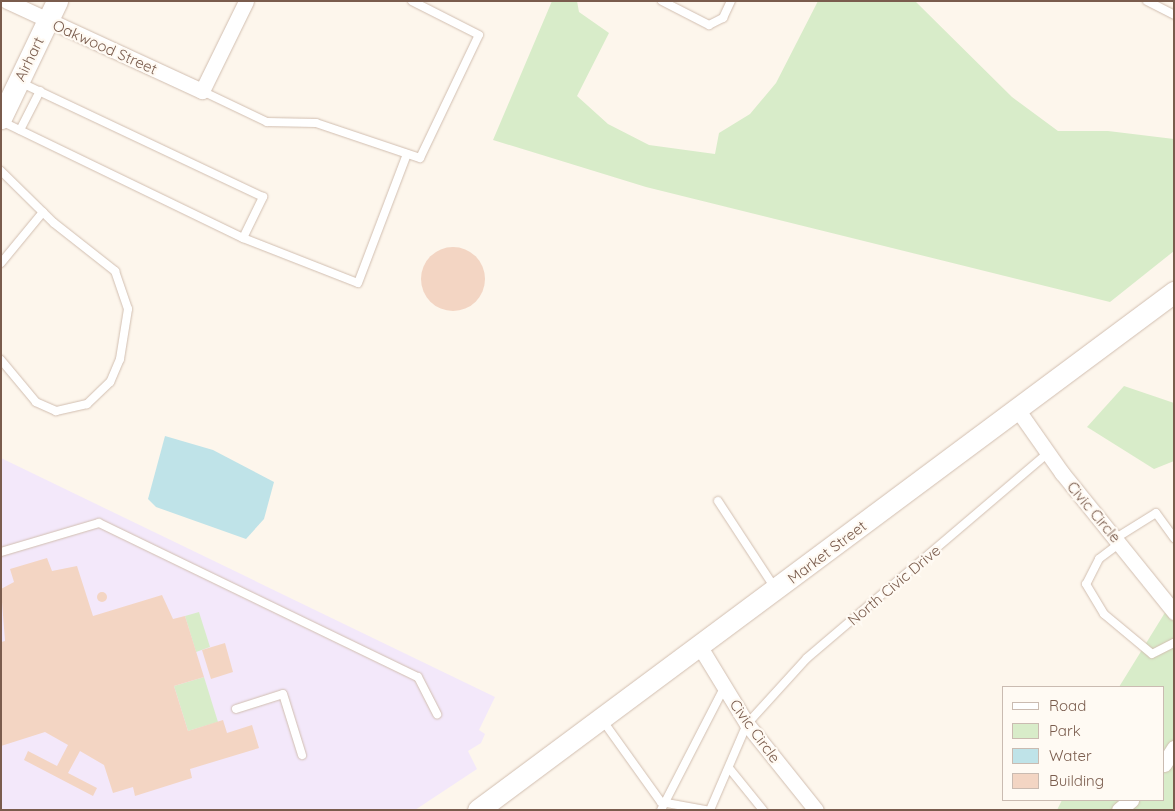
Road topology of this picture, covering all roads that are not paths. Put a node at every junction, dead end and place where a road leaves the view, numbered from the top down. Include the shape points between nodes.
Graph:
1 (7, 1) edge
2 (57, 1) edge
3 (246, 1) edge
4 (412, 1) edge
5 (662, 1) edge
6 (731, 1) edge
7 (1147, 1) edge
8 (1174, 15) edge
9 (48, 21) junction
10 (18, 82) junction
11 (40, 91) junction
12 (202, 91) junction
13 (1, 119) edge
14 (20, 130) junction
15 (407, 154) junction
16 (1, 171) edge
17 (43, 212) junction
18 (243, 238) junction
19 (1, 263) edge
20 (1174, 292) edge
21 (1, 360) edge
22 (1017, 408) junction
23 (1048, 453) junction
24 (718, 500) dead end
25 (1174, 538) edge
26 (1118, 541) junction
27 (1, 552) edge
28 (777, 590) junction
29 (1174, 612) edge
30 (1174, 642) edge
31 (700, 648) junction
32 (724, 688) junction
33 (236, 708) dead end
34 (437, 714) dead end
35 (603, 721) junction
36 (747, 724) junction
37 (1174, 748) edge
38 (302, 755) dead end
39 (1165, 762) edge
40 (729, 768) junction
41 (1130, 801) edge
42 (661, 806) edge
43 (478, 810) edge
44 (706, 810) edge
45 (710, 810) edge
46 (763, 810) edge
47 (816, 810) edge
48 (1118, 810) edge

1 - 9 street, Oakwood Street
2 - 9 main road, Airhart
3 - 12 street
4 - 15 lane via 479,35 420,158
5 - 6 lane via 709,24 723,18
7 - 8 lane
9 - 10 main road, Airhart
9 - 12 street, Oakwood Street
10 - 11 lane
10 - 13 main road, Airhart
11 - 14 lane
11 - 18 lane via 263,197
12 - 15 lane via 266,122 316,123
13 - 14 lane
14 - 18 lane
15 - 18 lane via 358,283
16 - 17 lane
17 - 19 lane
17 - 21 lane via 115,271 128,309 120,359 100,394 87,404 56,411 36,402
20 - 22 main road, Market Street
22 - 23 street, Civic Circle
22 - 28 main road, Market Street
23 - 26 street, Civic Circle
23 - 36 lane, North Civic Drive via 807,658
24 - 28 lane
25 - 26 lane via 1156,513
26 - 29 street, Civic Circle
26 - 30 lane via 1099,559 1086,584 1104,614 1152,654
27 - 34 lane via 99,523 418,677
28 - 31 main road, Market Street
31 - 32 street, Civic Circle
31 - 35 main road, Market Street
32 - 36 street, Civic Circle
32 - 42 lane
33 - 38 lane via 283,694
35 - 42 lane
35 - 43 main road, Market Street
36 - 40 lane
36 - 47 street, Civic Circle
37 - 39 street
40 - 45 lane
40 - 46 lane
41 - 48 street
42 - 44 lane

